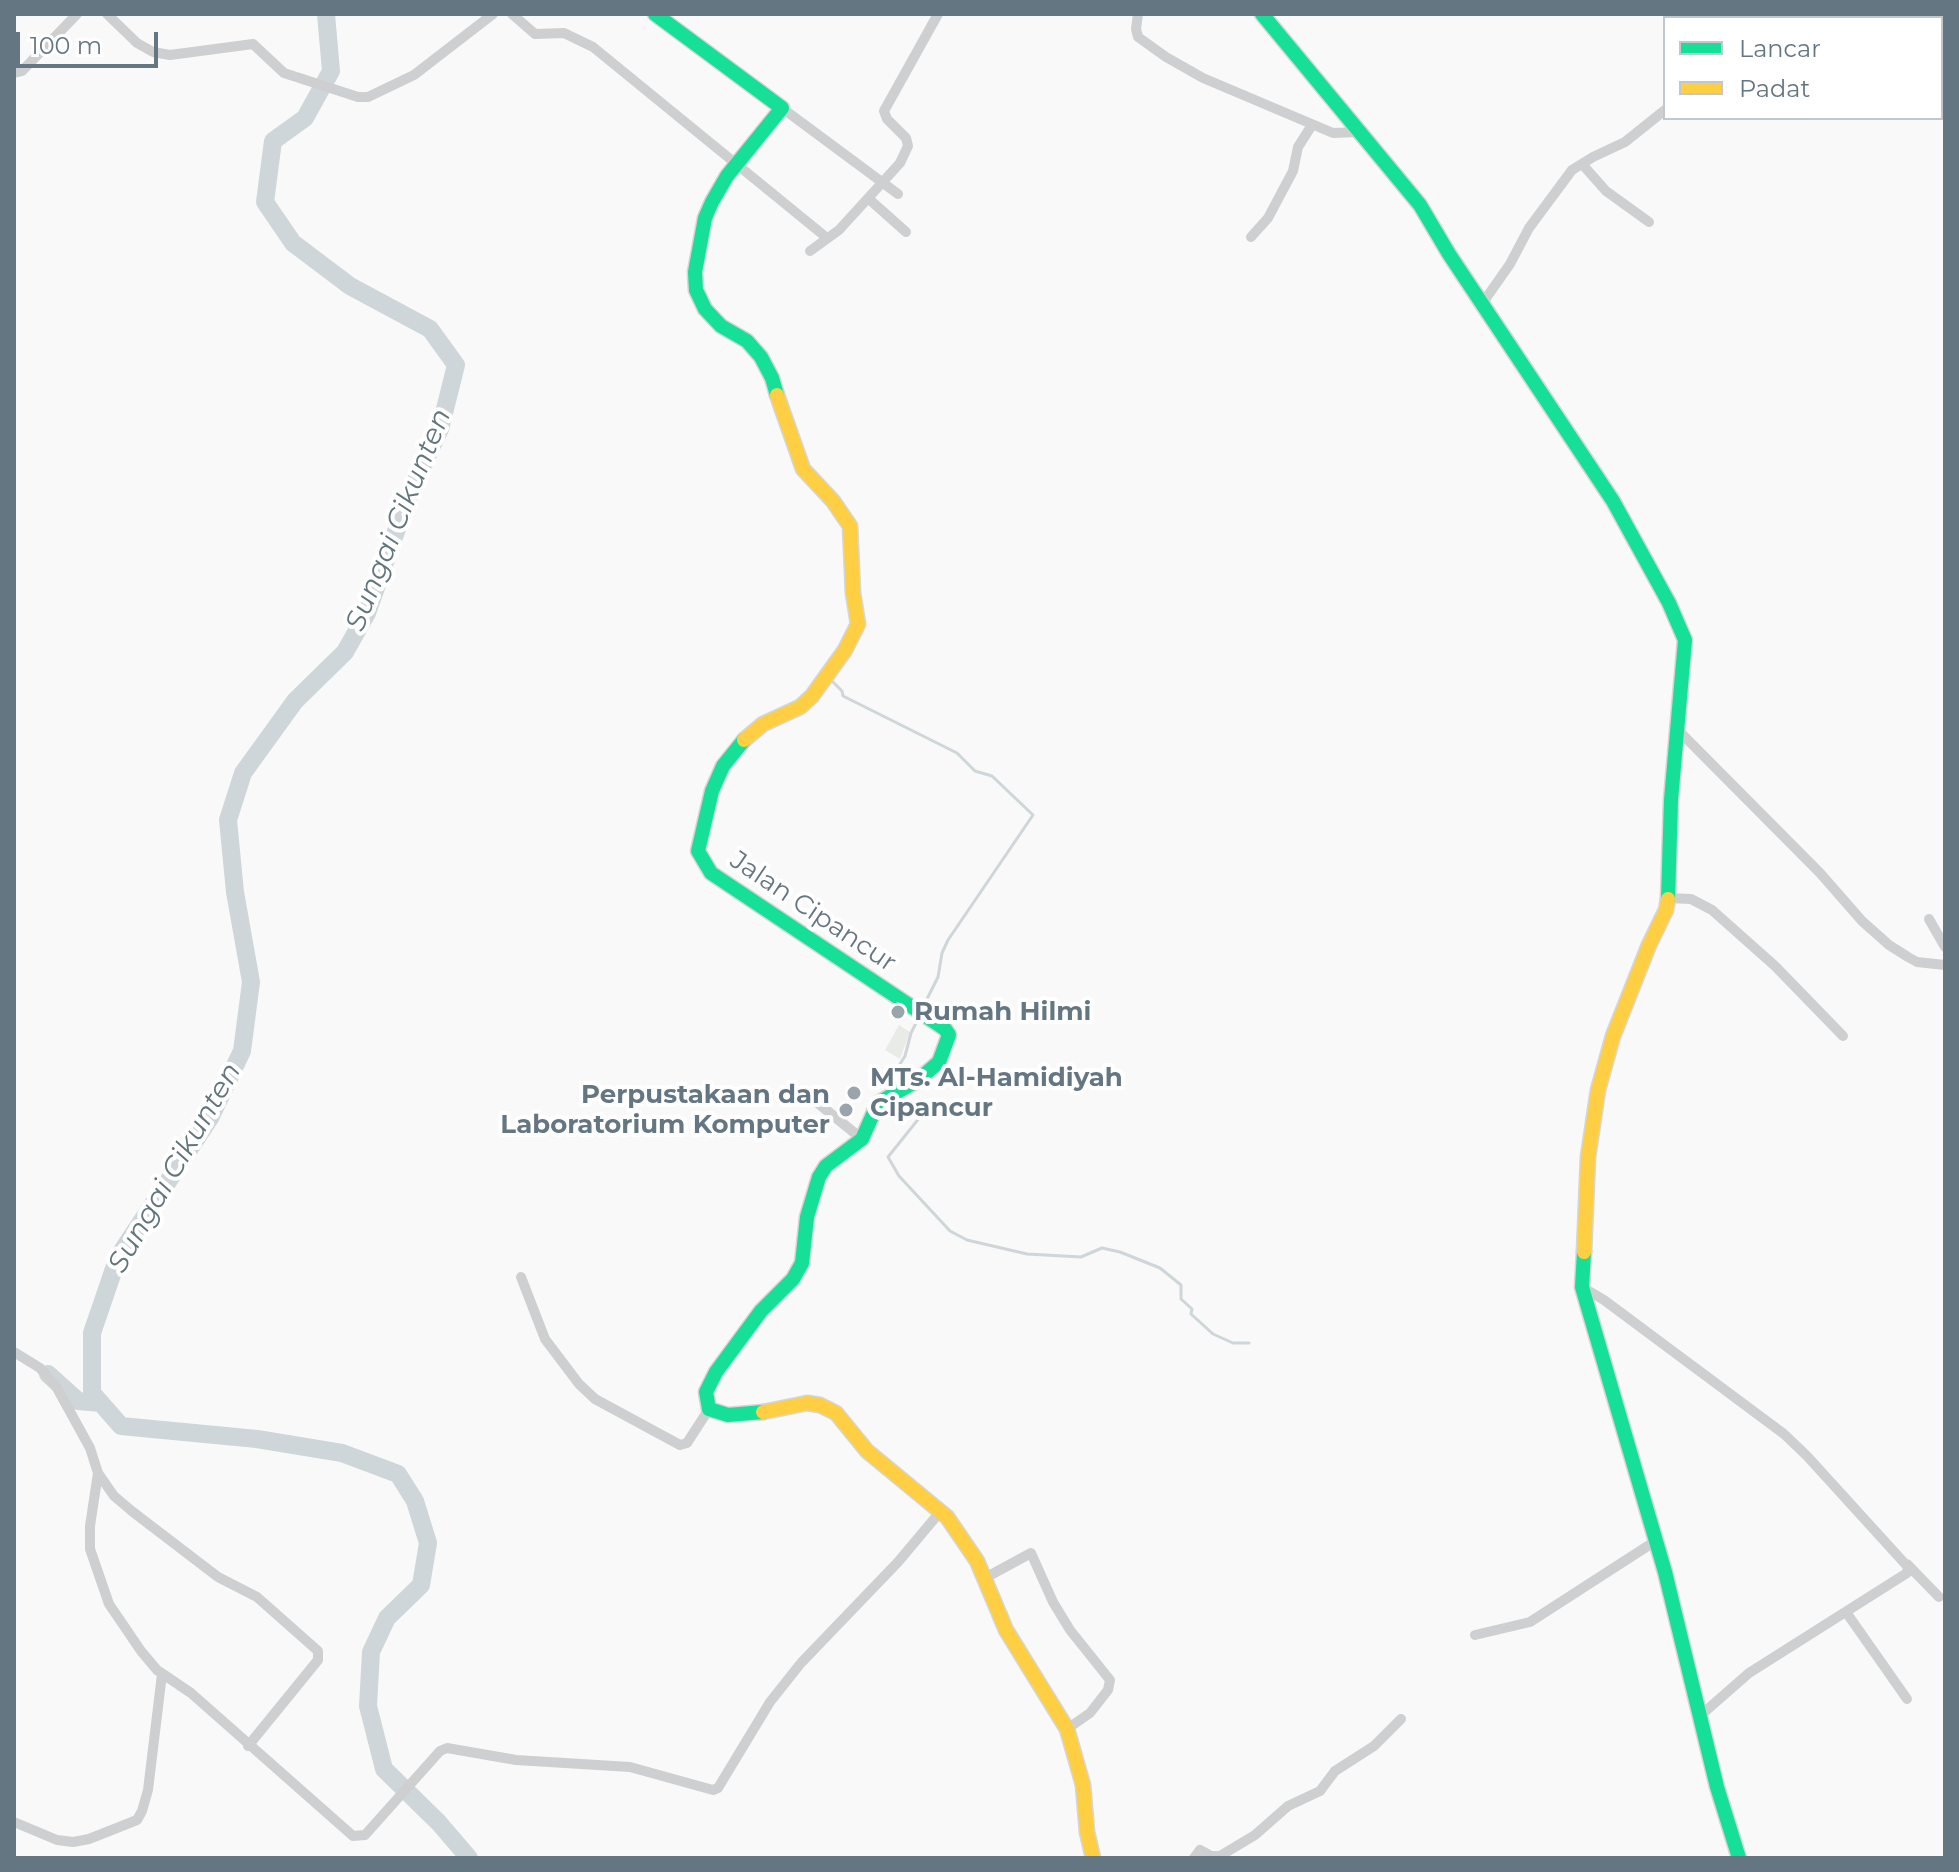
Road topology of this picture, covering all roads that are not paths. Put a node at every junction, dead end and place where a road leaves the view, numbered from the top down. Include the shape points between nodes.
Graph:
1 (77, 14) edge
2 (107, 14) edge
3 (493, 14) edge
4 (512, 14) edge
5 (655, 14) edge
6 (938, 14) edge
7 (1138, 14) edge
8 (1262, 14) edge
9 (14, 73) edge
10 (782, 108) junction
11 (1663, 112) edge
12 (1312, 125) junction
13 (1359, 132) junction
14 (1582, 164) junction
15 (736, 165) junction
16 (884, 181) junction
17 (898, 194) dead end
18 (869, 199) junction
19 (1649, 222) dead end
20 (906, 232) dead end
21 (1251, 237) dead end
22 (827, 238) junction
23 (810, 251) dead end
24 (1482, 304) junction
25 (1676, 728) junction
26 (1668, 898) junction
27 (1929, 919) dead end
28 (1945, 947) edge
29 (1945, 965) edge
30 (1843, 1036) dead end
31 (814, 1100) dead end
32 (862, 1139) junction
33 (521, 1277) dead end
34 (1582, 1287) junction
35 (14, 1352) edge
36 (709, 1409) junction
37 (98, 1473) junction
38 (940, 1512) junction
39 (1657, 1540) junction
40 (1906, 1562) junction
41 (985, 1578) junction
42 (1939, 1597) dead end
43 (1846, 1612) junction
44 (1475, 1635) dead end
45 (162, 1674) junction
46 (1907, 1699) dead end
47 (1701, 1715) junction
48 (1401, 1719) dead end
49 (1067, 1729) junction
50 (248, 1746) junction
51 (14, 1822) edge
52 (1093, 1858) edge
53 (1194, 1858) edge
54 (1739, 1858) edge

1 - 9 street via 22,71
2 - 3 street via 153,52 170,55 253,44 293,76 368,97 414,75
4 - 15 street via 535,34 564,33 593,47
5 - 10 street
6 - 16 street via 884,111 908,146
7 - 12 street via 1138,37 1166,57
8 - 13 street
10 - 15 street
10 - 16 street
11 - 14 street via 1625,142
12 - 13 street via 1333,133
12 - 21 street via 1268,218
13 - 24 street via 1420,205
14 - 19 street via 1606,191
14 - 24 street via 1548,201
15 - 22 street
15 - 32 street, Jalan Cipancur via 705,218 696,290 721,326 747,341 761,357 803,469 850,526 858,624 812,696 763,724 723,766 698,851 711,873 949,1035 939,1062 878,1103
16 - 17 street
16 - 18 street
18 - 20 street
18 - 22 street
22 - 23 street
24 - 25 street via 1613,501 1669,603 1685,640
25 - 26 street
25 - 29 street via 1862,921 1917,962
26 - 30 street via 1691,899 1712,910
26 - 34 street via 1613,1036 1598,1090 1588,1157
27 - 28 street
31 - 32 street
32 - 36 street, Jalan Cipancur via 819,1177 807,1217 802,1263 716,1372 706,1392
33 - 36 street via 545,1339 595,1399 680,1445 687,1443
34 - 39 street
34 - 40 street via 1784,1434
35 - 37 street via 40,1368 57,1388
36 - 38 street via 747,1415 820,1405 836,1413 867,1451
37 - 45 street via 90,1526 96,1571 109,1604
37 - 50 street via 133,1512 218,1577 257,1597 318,1651 318,1660
38 - 41 street via 961,1535
38 - 50 street via 801,1663 713,1790 630,1767 516,1760 447,1748 365,1835 353,1836
39 - 44 street via 1530,1622
39 - 47 street
40 - 42 street
40 - 43 street via 1907,1573
41 - 49 street via 1006,1630
41 - 49 street via 1031,1553 1070,1630 1110,1680 1090,1713
43 - 46 street
43 - 47 street via 1749,1673
45 - 50 street via 191,1693
45 - 51 street via 148,1790 137,1820 73,1842
47 - 54 street
48 - 53 street via 1374,1746 1335,1771 1320,1791 1288,1806 1255,1835 1220,1856 1200,1850
49 - 52 street via 1083,1785

